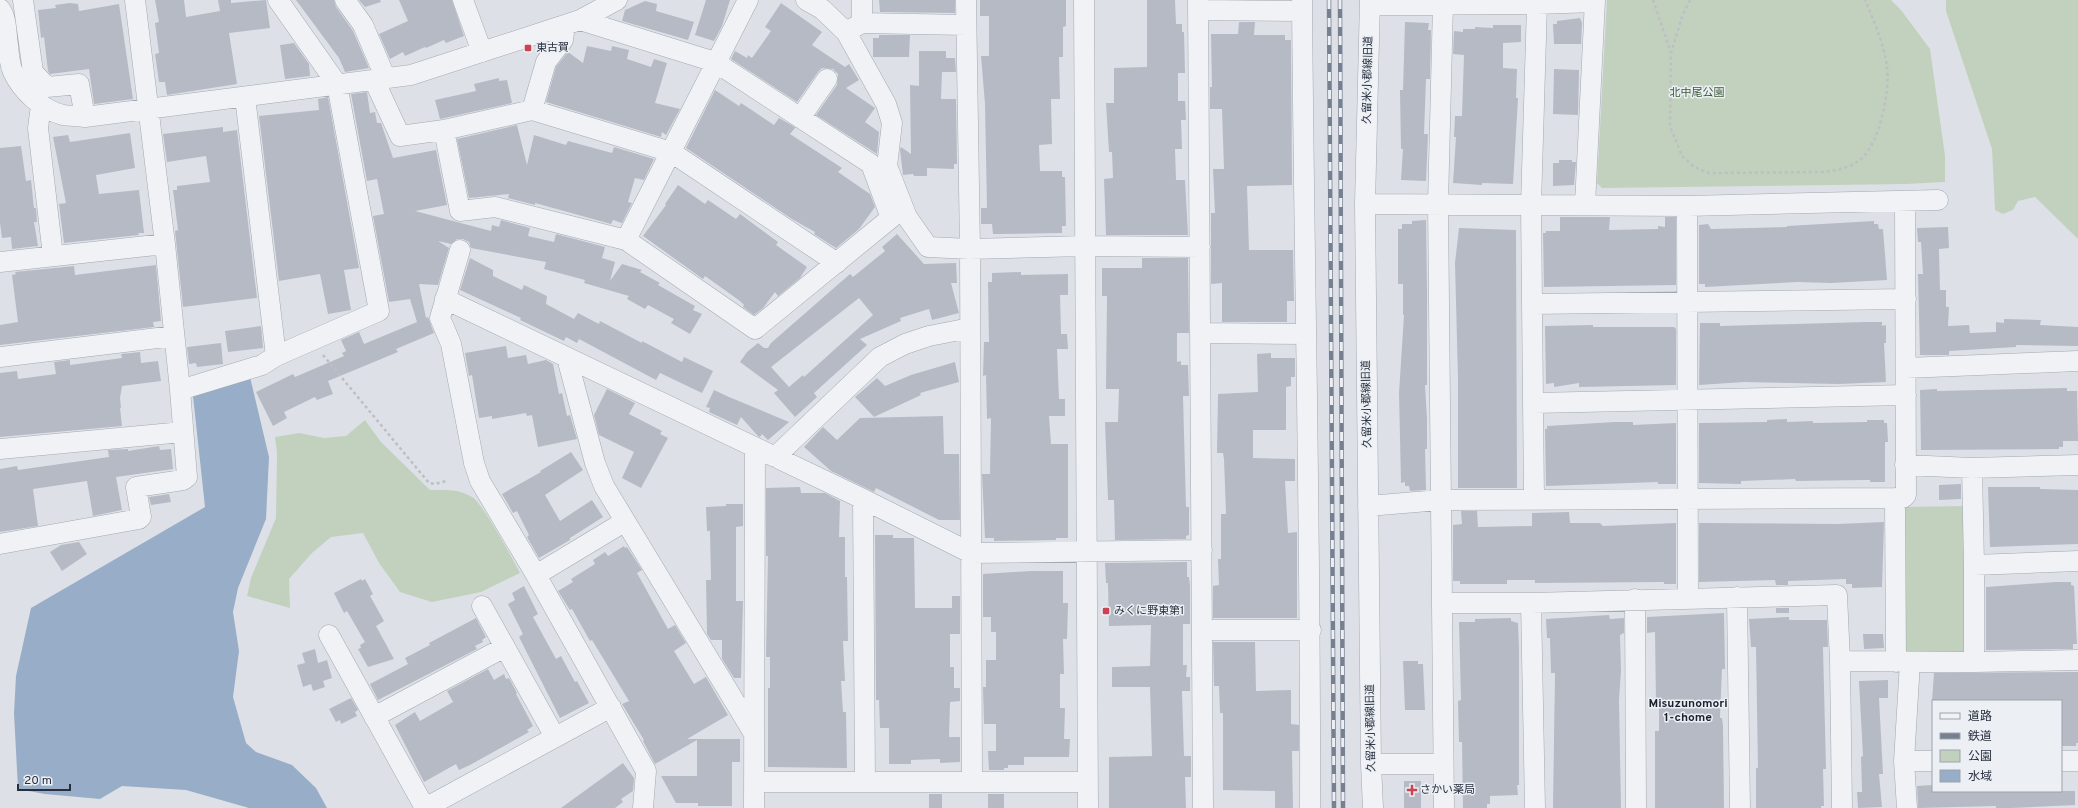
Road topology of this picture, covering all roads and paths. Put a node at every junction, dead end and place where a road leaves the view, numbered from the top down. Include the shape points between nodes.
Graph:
1 (23, 0) edge
2 (135, 0) edge
3 (278, 0) edge
4 (345, 0) edge
5 (463, 0) edge
6 (617, 0) edge
7 (748, 0) edge
8 (806, 0) edge
9 (862, 0) edge
10 (966, 0) edge
11 (1084, 0) edge
12 (1654, 0) edge
13 (1690, 0) edge
14 (1865, 0) edge
15 (1595, 1) edge
16 (1370, 2) edge
17 (1480, 2) edge
18 (1444, 4) junction
19 (1537, 4) junction
20 (1199, 5) edge
21 (1302, 6) edge
22 (0, 9) edge
23 (573, 23) junction
24 (966, 25) junction
25 (854, 28) junction
26 (482, 52) junction
27 (1671, 53) junction
28 (715, 62) junction
29 (380, 79) junction
30 (827, 79) dead end
31 (337, 84) junction
32 (245, 96) junction
33 (41, 104) junction
34 (149, 109) junction
35 (532, 110) junction
36 (85, 116) junction
37 (800, 118) junction
38 (444, 130) junction
39 (671, 152) junction
40 (1938, 200) dead end
41 (1905, 202) junction
42 (1365, 204) junction
43 (1438, 204) junction
44 (1531, 205) junction
45 (1585, 205) junction
46 (1686, 206) junction
47 (626, 240) junction
48 (165, 244) junction
49 (1085, 246) junction
50 (1200, 247) junction
51 (970, 249) junction
52 (460, 250) dead end
53 (53, 256) junction
54 (0, 262) edge
55 (837, 263) junction
56 (1906, 299) junction
57 (445, 300) junction
58 (1686, 302) junction
59 (1533, 304) junction
60 (970, 328) junction
61 (1201, 333) junction
62 (1305, 334) junction
63 (174, 336) junction
64 (311, 341) junction
65 (0, 356) edge
66 (276, 356) junction
67 (568, 358) junction
68 (2078, 361) edge
69 (1906, 368) junction
70 (180, 390) junction
71 (1906, 395) junction
72 (1686, 400) junction
73 (1533, 403) junction
74 (183, 432) junction
75 (754, 447) junction
76 (0, 449) edge
77 (776, 457) junction
78 (1905, 465) junction
79 (2078, 465) edge
80 (1972, 468) junction
81 (446, 480) dead end
82 (1534, 498) junction
83 (1688, 498) junction
84 (1894, 498) junction
85 (863, 499) junction
86 (1440, 500) junction
87 (1368, 506) junction
88 (624, 522) junction
89 (0, 544) edge
90 (1202, 550) junction
91 (1087, 551) junction
92 (971, 553) junction
93 (2078, 561) edge
94 (1974, 565) junction
95 (536, 575) junction
96 (1737, 597) junction
97 (1688, 598) junction
98 (1635, 599) junction
99 (1442, 602) junction
100 (1531, 603) junction
101 (482, 606) dead end
102 (1203, 630) junction
103 (1311, 630) junction
104 (329, 635) dead end
105 (505, 647) junction
106 (2078, 660) edge
107 (1840, 661) junction
108 (1903, 662) junction
109 (1974, 662) junction
110 (611, 708) junction
111 (374, 717) junction
112 (754, 732) junction
113 (555, 737) junction
114 (1904, 761) junction
115 (1932, 761) edge
116 (2062, 761) edge
117 (2078, 761) edge
118 (1371, 764) junction
119 (1444, 764) junction
120 (865, 780) junction
121 (972, 781) junction
122 (754, 782) junction
123 (1088, 782) junction
124 (640, 805) edge
125 (754, 808) edge
126 (1088, 808) edge
127 (1203, 808) edge
128 (1310, 808) edge
129 (1373, 808) edge
130 (1444, 808) edge
131 (1536, 808) edge
132 (1636, 808) edge
133 (1740, 808) edge
134 (1842, 808) edge
135 (1907, 808) edge

1 - 36 street via 33,72 47,87 79,84
2 - 34 street
3 - 31 street
4 - 29 street via 363,25
5 - 26 street
6 - 23 street
7 - 28 street
8 - 25 street
9 - 25 street
10 - 24 street
11 - 49 street
12 - 27 path
13 - 27 path
14 - 27 path via 1887,66 1888,87 1880,121 1870,147 1862,158 1841,170 1709,173 1694,167 1682,156 1670,126
15 - 19 street
15 - 45 street
16 - 18 street
16 - 42 street, 久留米小郡線旧道
17 - 18 street
17 - 19 street
18 - 43 street
19 - 44 street
20 - 21 street
20 - 50 street
21 - 62 street
22 - 33 street via 4,17 13,72 26,90
23 - 26 street
23 - 28 street
23 - 35 street via 546,62
24 - 25 street
24 - 51 street
25 - 51 street via 892,123 887,166 907,217 928,247
26 - 29 street via 411,75
28 - 37 street
28 - 39 street
29 - 31 street
29 - 38 street via 400,136
30 - 37 street
31 - 32 street
31 - 64 street via 379,311
32 - 34 street
32 - 66 street
33 - 36 street via 62,115
33 - 53 street via 38,128
34 - 36 street
34 - 48 street
35 - 38 street
35 - 39 street
37 - 55 street via 870,164 891,218
38 - 47 street via 460,211 495,207
39 - 47 street
39 - 55 street
40 - 41 street
41 - 46 street
41 - 56 street
42 - 43 street
42 - 87 street, 久留米小郡線旧道
43 - 44 street
43 - 86 street
44 - 45 street
44 - 59 street
45 - 46 street
46 - 58 street
47 - 55 street via 755,329
48 - 53 street
48 - 63 street
49 - 50 street
49 - 51 street
49 - 91 street
50 - 61 street
51 - 60 street
52 - 57 street
53 - 54 street
56 - 58 street
56 - 69 street
57 - 67 street
57 - 95 street via 440,318 450,344 474,463 480,481
58 - 59 street
58 - 72 street
59 - 73 street
60 - 77 street via 929,336 905,344 880,358
60 - 92 street
61 - 62 street
61 - 90 street
62 - 103 street
63 - 65 street
63 - 70 street
64 - 66 street
64 - 81 path via 429,483 435,484
66 - 70 street via 262,365
67 - 75 street
67 - 88 street via 595,463 604,486
68 - 69 street
69 - 71 street
70 - 74 street
71 - 72 street
71 - 78 street
72 - 73 street
72 - 83 street
73 - 82 street
74 - 76 street
74 - 89 street via 187,477 183,480 136,487 141,516 139,519
75 - 77 street
75 - 112 street
77 - 85 street
78 - 80 street
78 - 84 street via 1906,495 1903,498
79 - 80 street
80 - 94 street
82 - 83 street
82 - 86 street
83 - 84 street
83 - 97 street
84 - 108 street
85 - 92 street
85 - 120 street
86 - 87 street
86 - 99 street
87 - 118 street, 久留米小郡線旧道
88 - 95 street
88 - 112 street
90 - 91 street
90 - 102 street
91 - 92 street
91 - 123 street
92 - 121 street
93 - 94 street
94 - 109 street
95 - 110 street
96 - 97 street
96 - 107 street via 1837,595
96 - 133 street
97 - 98 street
98 - 100 street
98 - 132 street
99 - 100 street
99 - 119 street
100 - 131 street
101 - 105 street
102 - 103 street
102 - 127 street
103 - 128 street
104 - 111 street
105 - 111 street
105 - 113 street
106 - 109 street
107 - 108 street
107 - 134 street
108 - 109 street
108 - 114 street
110 - 113 street
110 - 124 street via 646,771
111 - 113 street via 425,808
112 - 122 street
114 - 115 street
114 - 135 street
116 - 117 street
118 - 119 street
118 - 129 street, 久留米小郡線旧道
119 - 130 street
120 - 121 street
120 - 122 street
121 - 123 street
122 - 125 street
123 - 126 street

